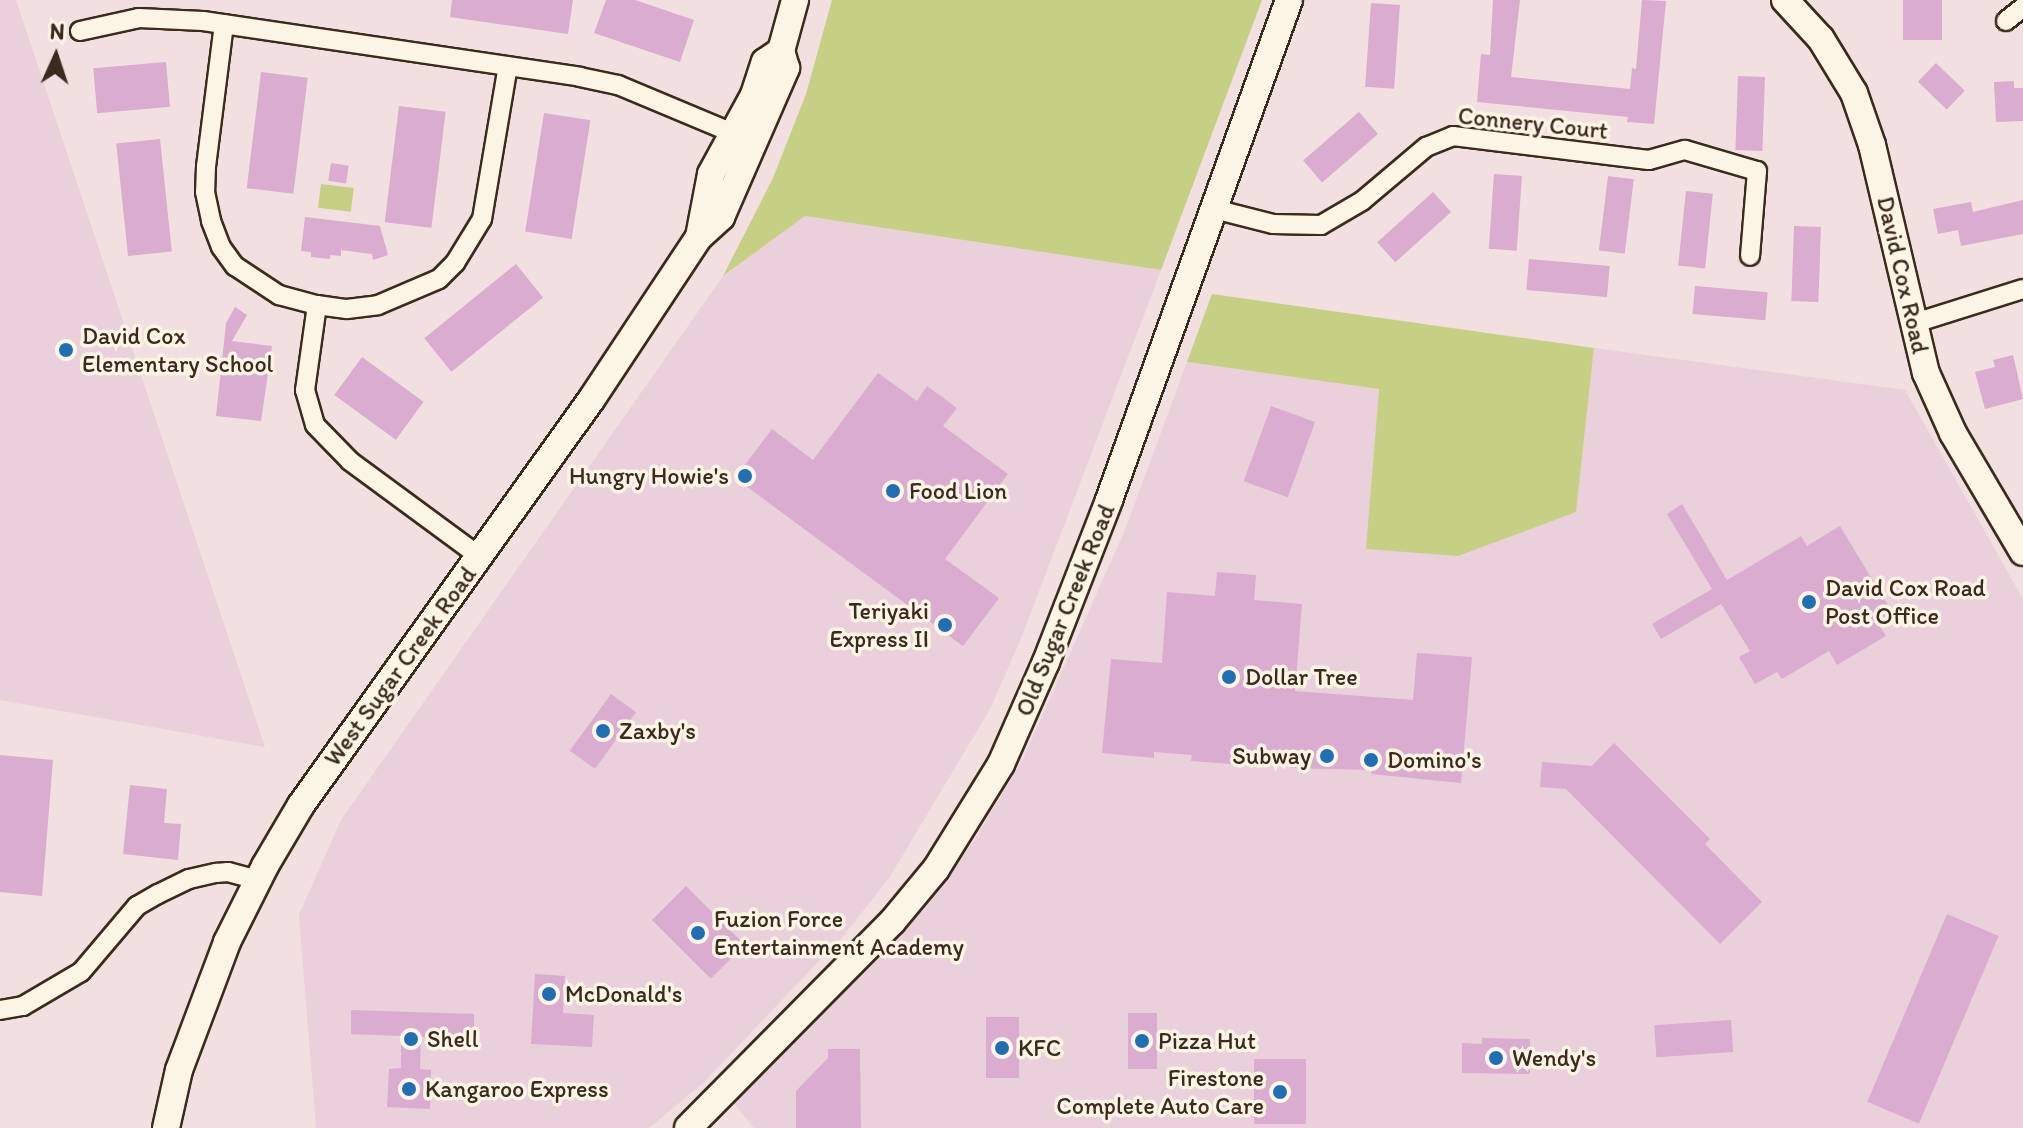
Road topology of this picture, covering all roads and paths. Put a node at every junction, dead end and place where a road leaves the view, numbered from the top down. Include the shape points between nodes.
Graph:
1 (795, 0) edge
2 (1289, 0) edge
3 (1785, 0) edge
4 (2023, 7) edge
5 (2006, 21) dead end
6 (224, 24) junction
7 (80, 31) dead end
8 (781, 51) junction
9 (508, 66) junction
10 (735, 134) junction
11 (1214, 209) junction
12 (699, 237) junction
13 (1750, 256) dead end
14 (2023, 289) edge
15 (317, 305) junction
16 (1912, 324) junction
17 (2023, 552) edge
18 (479, 556) junction
19 (258, 880) junction
20 (0, 1010) edge
21 (166, 1128) edge
22 (688, 1128) edge

1 - 8 main road, West Sugar Creek Road
2 - 11 main road, Old Sugar Creek Road
3 - 16 main road, David Cox Road via 1821,39 1854,93 1878,168
4 - 5 street
6 - 7 street via 139,18
6 - 9 street
6 - 15 street via 206,166 211,221 235,266 279,295
8 - 10 main road, West Sugar Creek Road via 765,62
8 - 12 main road, West Sugar Creek Road via 786,68 763,126 721,217
9 - 10 street via 618,85
9 - 15 street via 482,219 455,263 439,279 378,305
10 - 12 main road, West Sugar Creek Road via 711,174
11 - 13 street, Connery Court via 1273,224 1321,225 1362,201 1426,147 1453,136 1649,160 1685,150 1757,171
11 - 22 main road, Old Sugar Creek Road via 1109,500 1001,764 936,869 892,922
12 - 18 main road, West Sugar Creek Road via 621,358
14 - 16 street
15 - 18 street via 305,390 315,425 350,461
16 - 17 main road, David Cox Road via 1941,408
18 - 19 main road, West Sugar Creek Road via 301,805
19 - 20 street via 216,873 158,894 137,906 81,972 23,1006
19 - 21 main road, West Sugar Creek Road via 209,986 179,1070

